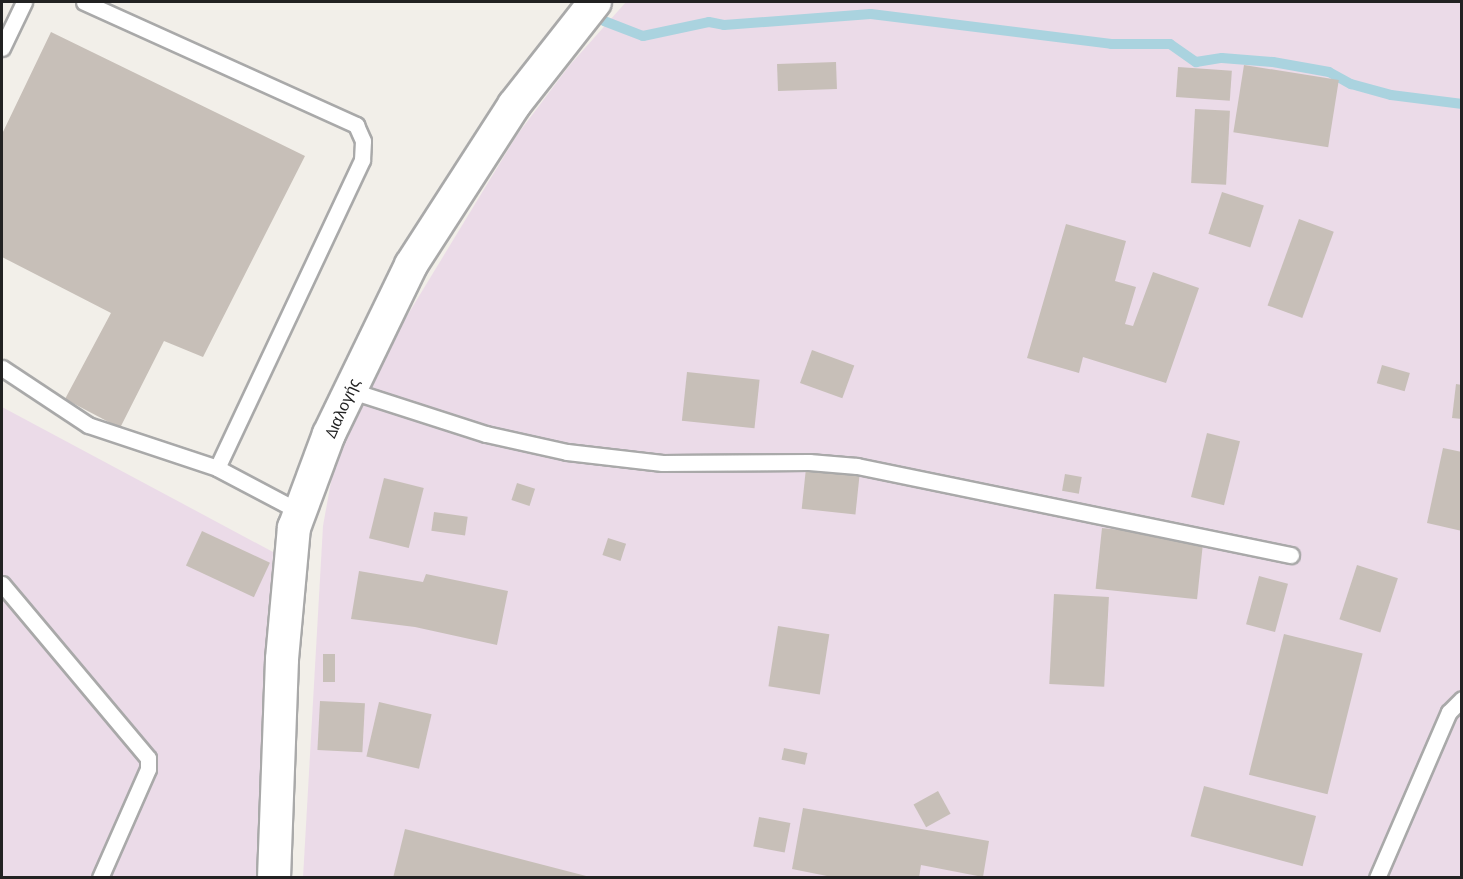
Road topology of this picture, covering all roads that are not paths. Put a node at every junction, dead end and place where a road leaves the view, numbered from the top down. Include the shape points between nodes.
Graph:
1 (24, 2) edge
2 (84, 2) edge
3 (595, 2) edge
4 (2, 48) edge
5 (2, 368) edge
6 (349, 390) junction
7 (217, 468) junction
8 (300, 512) junction
9 (1291, 555) dead end
10 (2, 584) edge
11 (1461, 699) edge
12 (100, 878) edge
13 (274, 878) edge
14 (1377, 878) edge

1 - 4 lane
2 - 7 lane via 356,126 363,141 362,160
3 - 6 street, Διαλογής via 514,105 457,190 411,266
5 - 7 lane via 88,425
6 - 8 street, Διαλογής
6 - 9 lane via 486,434 567,452 662,463 809,462 857,466
7 - 8 lane
8 - 13 street, Διαλογής via 286,579
10 - 12 lane via 148,758 148,769
11 - 14 lane via 1449,712

